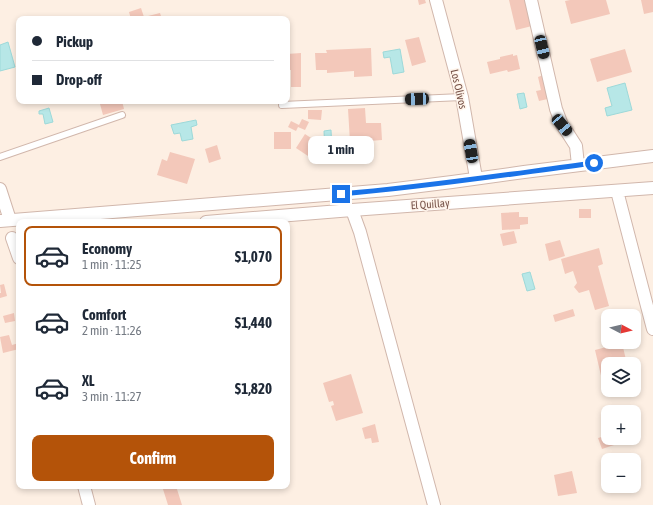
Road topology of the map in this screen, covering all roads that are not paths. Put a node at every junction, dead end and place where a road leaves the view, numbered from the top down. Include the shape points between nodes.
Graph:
1 (436, 0) edge
2 (531, 0) edge
3 (462, 96) junction
4 (282, 105) dead end
5 (122, 115) dead end
6 (653, 156) edge
7 (0, 157) edge
8 (578, 165) junction
9 (476, 178) junction
10 (653, 188) edge
11 (0, 189) edge
12 (617, 191) junction
13 (352, 210) junction
14 (16, 219) edge
15 (18, 219) edge
16 (242, 219) edge
17 (5, 220) edge
18 (16, 238) edge
19 (0, 239) edge
20 (653, 329) edge
21 (85, 489) edge
22 (89, 505) edge
23 (434, 505) edge

1 - 3 street, Los Olivos
2 - 8 street via 556,109 562,125 576,146
3 - 4 lane
3 - 9 street, Los Olivos
5 - 7 lane
6 - 8 street
8 - 9 street
9 - 15 street via 388,190
10 - 12 street, El Quillay
11 - 17 street
12 - 13 street, El Quillay
12 - 20 street
13 - 16 street, El Quillay
13 - 23 street
14 - 17 street
18 - 19 street
21 - 22 street

